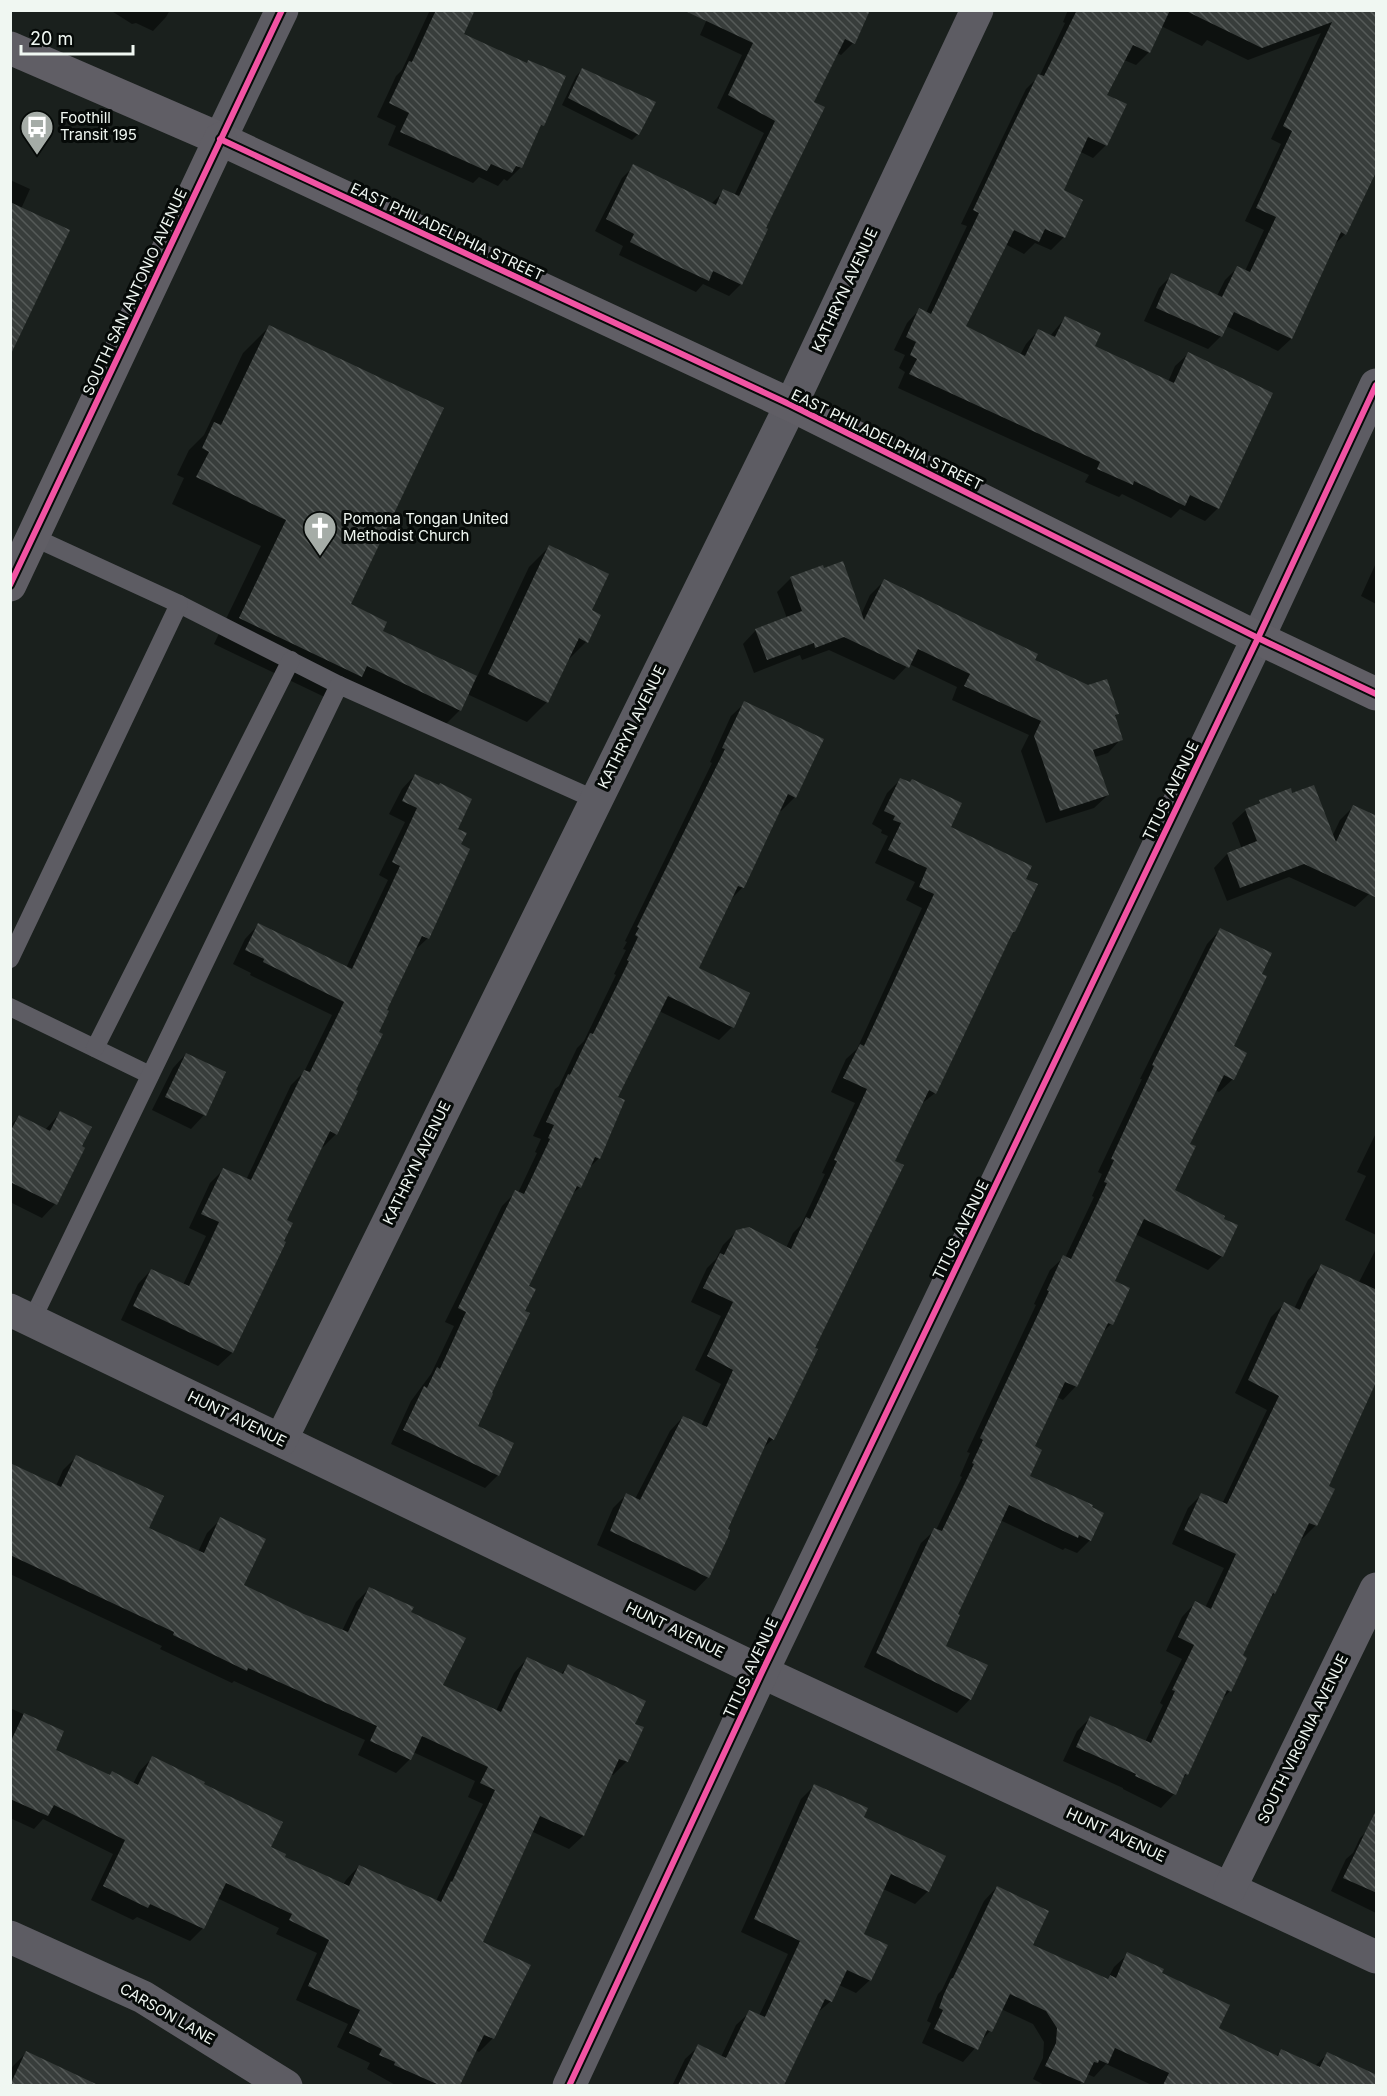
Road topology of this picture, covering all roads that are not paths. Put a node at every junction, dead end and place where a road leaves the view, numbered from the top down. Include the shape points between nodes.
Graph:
1 (282, 10) edge
2 (977, 10) edge
3 (10, 48) edge
4 (220, 139) junction
5 (1377, 385) edge
6 (790, 405) junction
7 (33, 537) junction
8 (10, 585) edge
9 (180, 604) junction
10 (1258, 638) junction
11 (291, 660) junction
12 (339, 685) junction
13 (1377, 694) edge
14 (596, 800) junction
15 (10, 959) edge
16 (10, 1007) edge
17 (94, 1048) junction
18 (150, 1075) junction
19 (21, 1315) edge
20 (281, 1440) junction
21 (1377, 1589) edge
22 (762, 1672) junction
23 (1230, 1888) junction
24 (10, 1937) edge
25 (1377, 1957) edge
26 (285, 2085) edge
27 (569, 2085) edge

1 - 4 street, SOUTH SAN ANTONIO AVENUE
2 - 6 street, KATHRYN AVENUE
3 - 4 street, EAST PHILADELPHIA STREET
4 - 6 street, EAST PHILADELPHIA STREET
4 - 7 street, SOUTH SAN ANTONIO AVENUE
5 - 10 street, TITUS AVENUE
6 - 10 street, EAST PHILADELPHIA STREET
6 - 14 street, KATHRYN AVENUE
7 - 8 street, SOUTH SAN ANTONIO AVENUE
7 - 9 lane
9 - 11 lane
9 - 15 lane
10 - 13 street, EAST PHILADELPHIA STREET
10 - 22 street, TITUS AVENUE
11 - 12 lane
11 - 17 lane
12 - 14 lane
12 - 18 lane
14 - 20 street, KATHRYN AVENUE
16 - 17 lane
17 - 18 lane
18 - 19 lane
19 - 20 street, HUNT AVENUE
20 - 22 street, HUNT AVENUE
21 - 23 street, SOUTH VIRGINIA AVENUE
22 - 23 street, HUNT AVENUE
22 - 27 street, TITUS AVENUE
23 - 25 street, HUNT AVENUE
24 - 26 street, CARSON LANE via 143,1997

